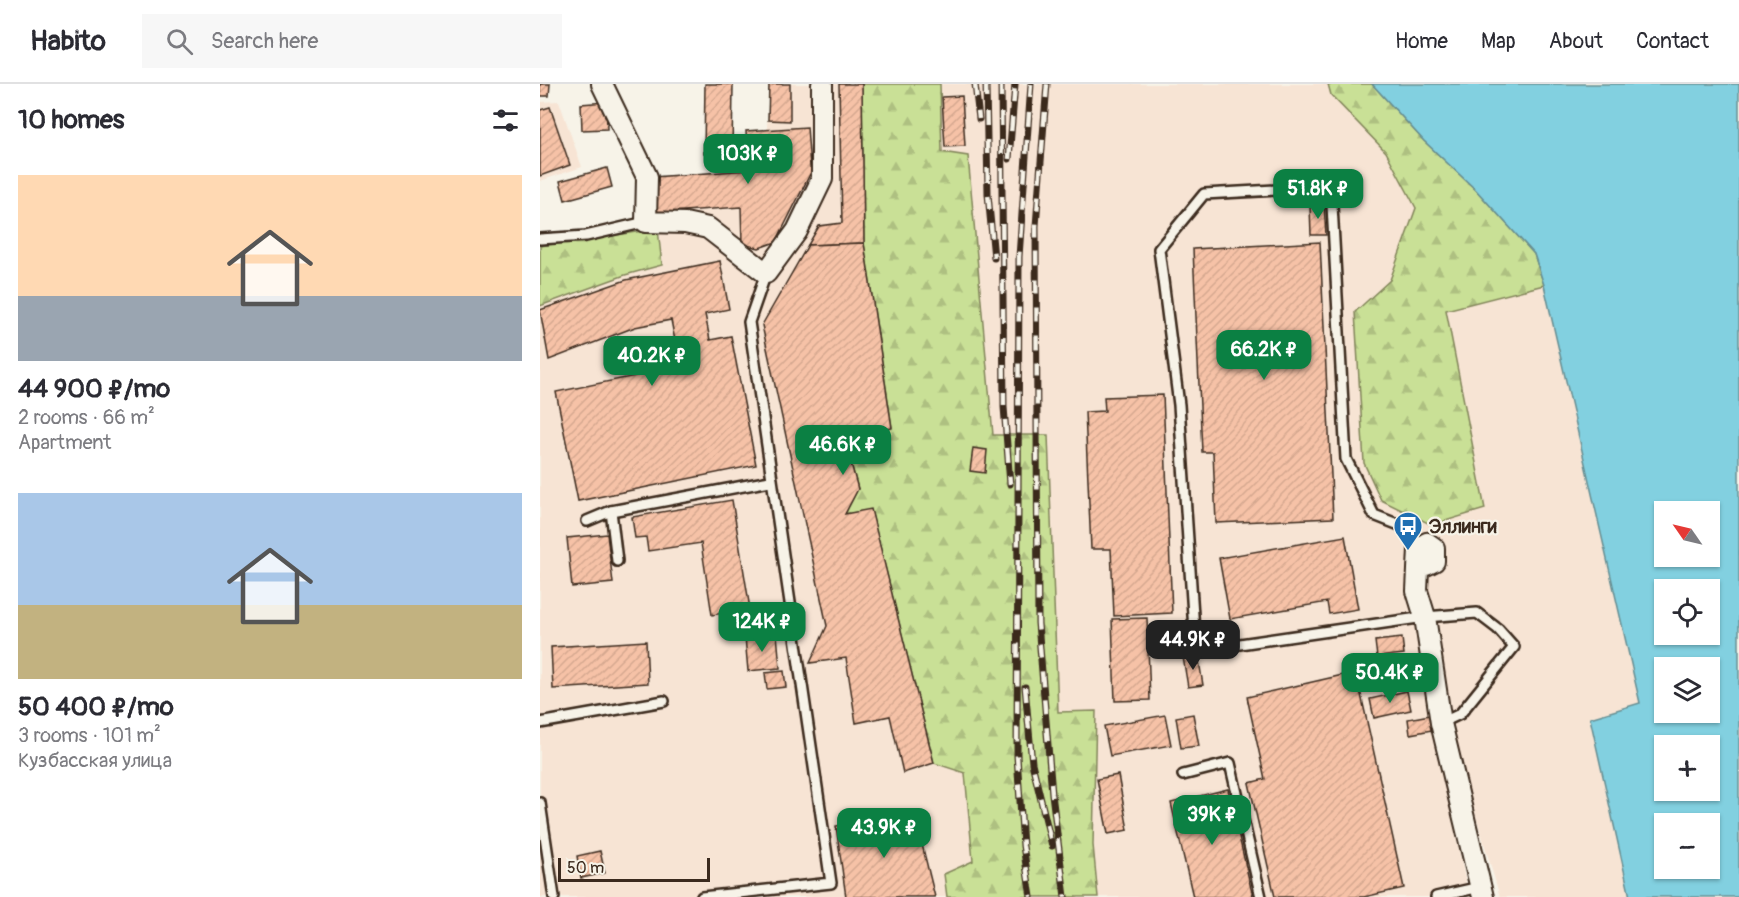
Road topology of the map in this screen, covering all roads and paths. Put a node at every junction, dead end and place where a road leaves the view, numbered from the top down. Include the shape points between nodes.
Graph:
1 (602, 84) edge
2 (822, 84) edge
3 (646, 222) junction
4 (540, 239) edge
5 (766, 273) junction
6 (770, 481) junction
7 (611, 511) junction
8 (587, 521) dead end
9 (1419, 555) joint
10 (617, 561) dead end
11 (1425, 617) junction
12 (1194, 630) dead end
13 (1233, 645) dead end
14 (664, 701) dead end
15 (540, 723) edge
16 (1442, 723) junction
17 (1183, 775) dead end
18 (540, 803) edge
19 (1482, 892) edge
20 (554, 897) edge
21 (702, 897) edge
22 (1261, 897) edge
23 (1436, 897) edge

1 - 3 street via 647,177
2 - 5 street via 822,179 797,231
3 - 4 lane via 586,236
3 - 5 street via 708,228
5 - 6 lane via 749,322
6 - 7 lane
6 - 21 lane via 831,883
7 - 8 lane
7 - 10 lane
9 - 11 street via 1417,591
9 - 12 lane via 1407,528 1374,515 1346,459 1331,187 1204,195 1159,249 1179,405
11 - 13 lane
11 - 16 street
11 - 16 lane via 1477,613 1514,647 1460,714
14 - 15 lane
16 - 19 street
17 - 22 lane via 1230,763
18 - 20 lane
19 - 23 lane

